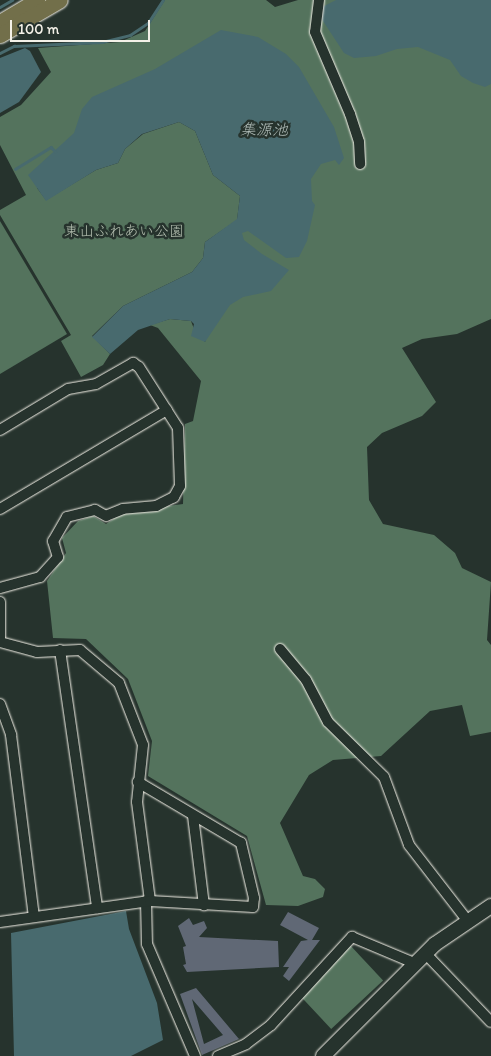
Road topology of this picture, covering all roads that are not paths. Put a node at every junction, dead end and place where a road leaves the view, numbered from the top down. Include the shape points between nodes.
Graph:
1 (37, 0) edge
2 (60, 0) edge
3 (319, 0) edge
4 (0, 22) edge
5 (0, 36) edge
6 (360, 164) dead end
7 (166, 410) junction
8 (0, 430) edge
9 (0, 509) edge
10 (0, 588) edge
11 (0, 602) edge
12 (0, 642) edge
13 (280, 649) dead end
14 (60, 650) junction
15 (0, 704) edge
16 (138, 782) junction
17 (193, 816) junction
18 (148, 901) junction
19 (204, 905) junction
20 (491, 906) edge
21 (97, 908) junction
22 (34, 917) junction
23 (467, 920) junction
24 (0, 922) edge
25 (425, 953) junction
26 (414, 963) junction
27 (491, 1022) edge
28 (195, 1056) edge
29 (218, 1056) edge
30 (324, 1056) edge

1 - 4 main road
2 - 5 main road
3 - 6 street via 315,32 350,114 359,142
7 - 8 street via 139,367 133,363 96,384 68,389
7 - 9 street
7 - 10 street via 178,428 178,493 156,506 123,509 106,516 95,510 67,518 53,541 58,557 40,577
11 - 12 street
12 - 14 street via 36,652
13 - 23 street via 306,680 328,722 384,777 409,845
14 - 16 street via 80,650 119,683 143,745
14 - 21 street
15 - 22 street via 11,735
16 - 17 street
16 - 18 street via 138,818
17 - 19 street
17 - 19 street via 241,843 254,898 254,907
18 - 19 street
18 - 21 street
18 - 28 street via 147,944
20 - 23 street
21 - 22 street
22 - 24 street
23 - 25 street
25 - 26 street
25 - 27 street
26 - 29 street via 352,936 270,1025 246,1044
26 - 30 street

